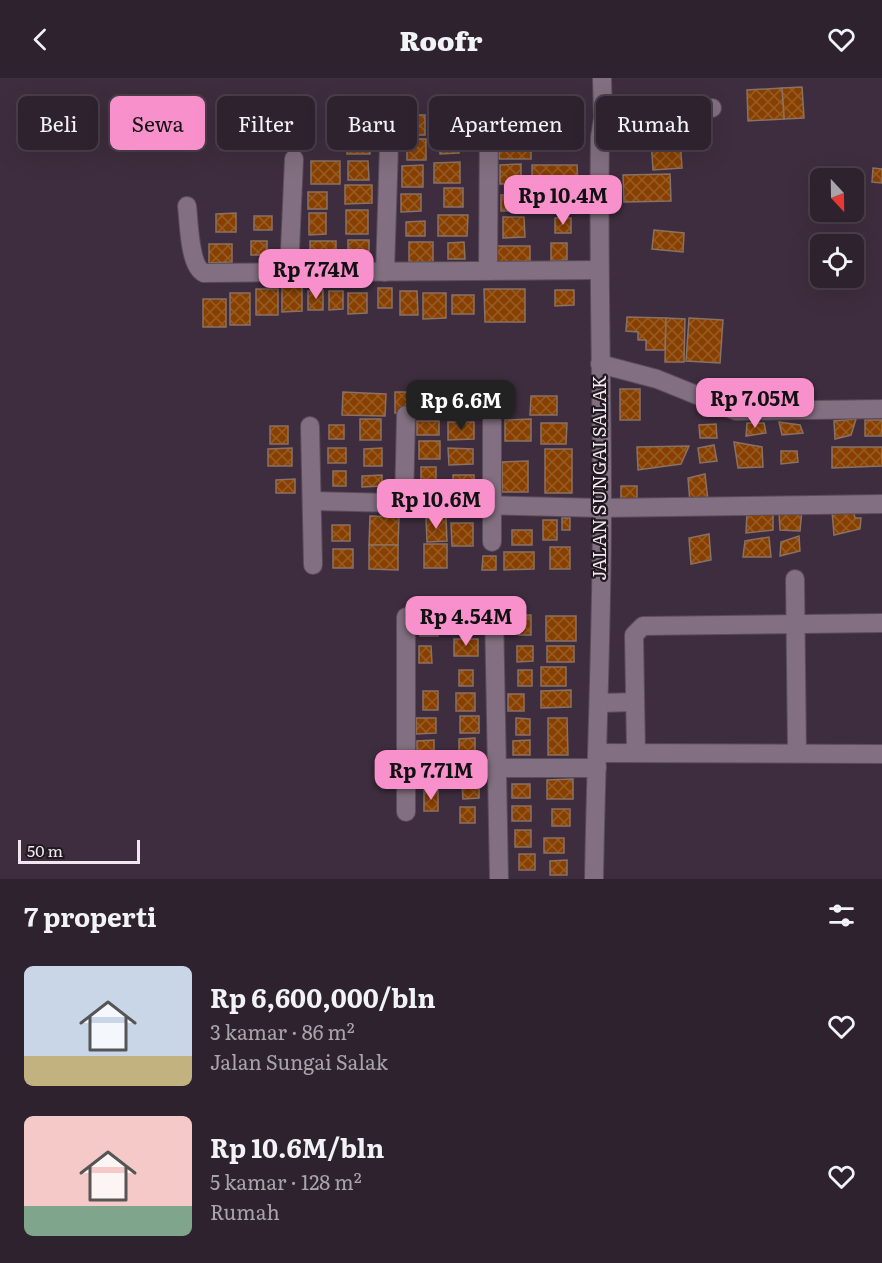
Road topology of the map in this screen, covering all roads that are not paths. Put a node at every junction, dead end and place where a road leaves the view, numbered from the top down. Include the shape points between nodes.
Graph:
1 (603, 78) edge
2 (603, 96) edge
3 (389, 150) edge
4 (489, 150) edge
5 (600, 150) edge
6 (294, 159) dead end
7 (187, 206) dead end
8 (598, 270) junction
9 (488, 271) junction
10 (385, 272) junction
11 (289, 273) junction
12 (600, 363) junction
13 (882, 409) edge
14 (405, 415) dead end
15 (492, 421) dead end
16 (310, 426) dead end
17 (312, 501) junction
18 (404, 504) junction
19 (882, 504) edge
20 (492, 506) junction
21 (602, 508) junction
22 (492, 542) dead end
23 (314, 565) dead end
24 (795, 579) dead end
25 (494, 611) dead end
26 (406, 617) dead end
27 (882, 623) edge
28 (796, 624) junction
29 (635, 702) junction
30 (599, 703) junction
31 (636, 753) junction
32 (797, 753) junction
33 (882, 754) edge
34 (598, 760) junction
35 (406, 768) junction
36 (497, 768) junction
37 (405, 812) dead end
38 (499, 879) edge
39 (594, 879) edge

1 - 2 street, JALAN SUNGAI SALAK
3 - 10 street
4 - 9 street
5 - 8 street, JALAN SUNGAI SALAK
6 - 11 street
7 - 11 street via 194,261 199,271
8 - 9 street
8 - 12 street, JALAN SUNGAI SALAK
9 - 10 street
10 - 11 street
12 - 13 street via 736,411
12 - 21 street, JALAN SUNGAI SALAK
14 - 18 street
15 - 20 street
16 - 17 street
17 - 18 street
17 - 23 street
18 - 20 street
19 - 21 street
20 - 21 street
20 - 22 street
21 - 30 street, JALAN SUNGAI SALAK
24 - 28 street
25 - 36 street
26 - 35 street
27 - 28 street
28 - 29 street via 643,626 634,635
28 - 32 street
29 - 30 street
29 - 31 street
30 - 34 street, JALAN SUNGAI SALAK
31 - 32 street
31 - 34 street
32 - 33 street
34 - 36 street
34 - 39 street, JALAN SUNGAI SALAK
35 - 36 street
35 - 37 street
36 - 38 street

